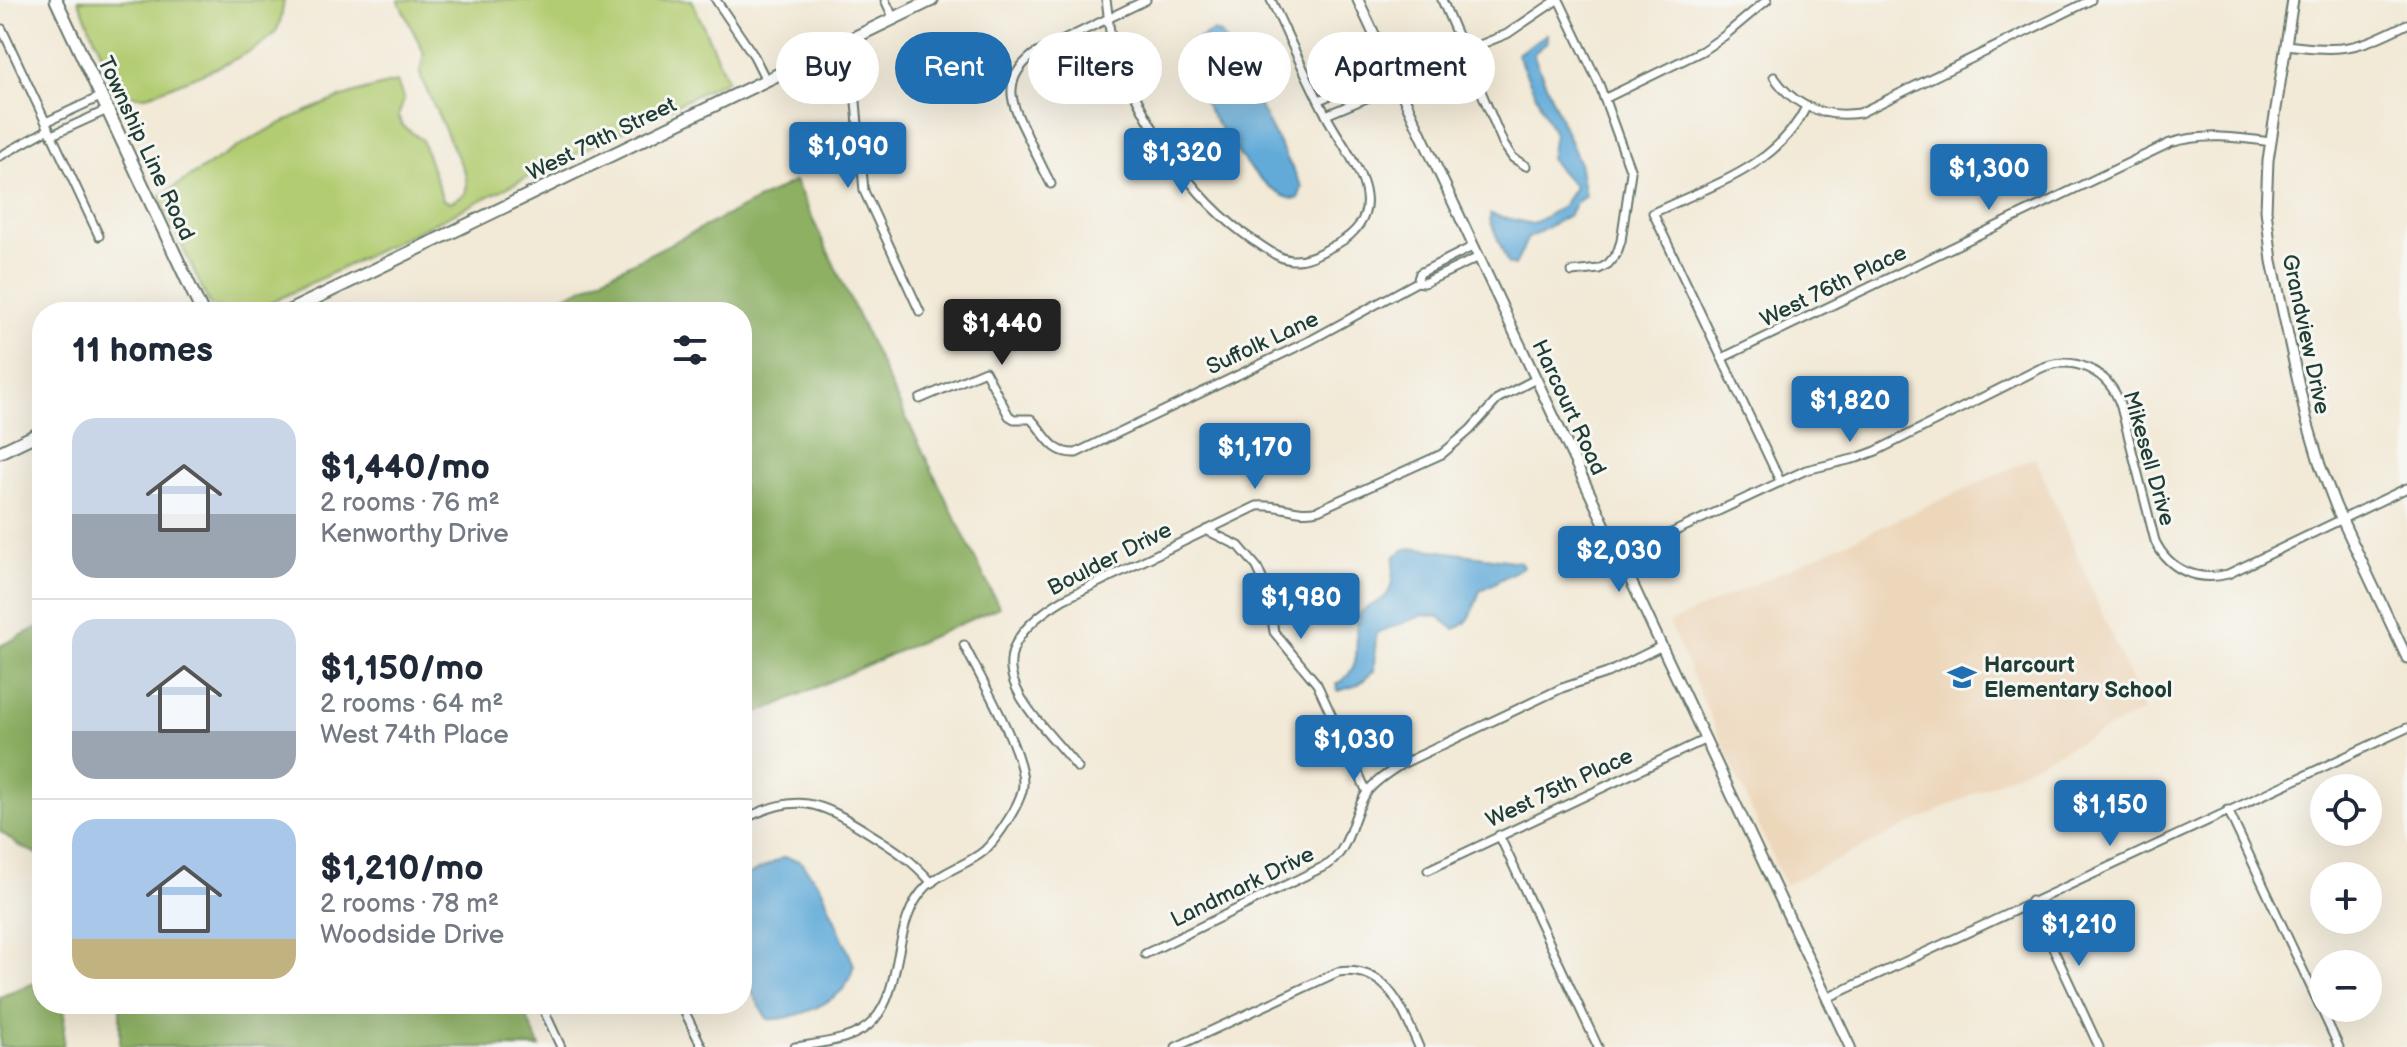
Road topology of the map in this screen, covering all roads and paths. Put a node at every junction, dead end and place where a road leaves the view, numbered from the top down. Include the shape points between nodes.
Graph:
1 (56, 0) edge
2 (716, 0) edge
3 (885, 0) edge
4 (932, 0) edge
5 (1106, 0) edge
6 (1146, 0) edge
7 (1271, 0) edge
8 (1358, 0) edge
9 (1442, 0) edge
10 (1558, 0) edge
11 (1767, 0) edge
12 (2091, 0) edge
13 (2293, 0) edge
14 (1109, 18) junction
15 (894, 19) junction
16 (2407, 24) edge
17 (2, 29) edge
18 (867, 32) edge
19 (1373, 32) edge
20 (1455, 32) edge
21 (1495, 39) edge
22 (2286, 45) junction
23 (776, 75) edge
24 (1307, 75) edge
25 (1774, 77) dead end
26 (766, 80) junction
27 (100, 97) junction
28 (1604, 99) junction
29 (856, 104) edge
30 (1321, 104) edge
31 (1347, 104) edge
32 (1407, 104) edge
33 (1486, 104) edge
34 (1806, 107) junction
35 (107, 110) junction
36 (1326, 115) junction
37 (49, 129) junction
38 (2271, 142) junction
39 (0, 156) edge
40 (1526, 166) dead end
41 (1051, 184) dead end
42 (99, 236) dead end
43 (1474, 246) junction
44 (1479, 257) junction
45 (1572, 272) dead end
46 (1417, 282) junction
47 (197, 302) edge
48 (308, 302) edge
49 (920, 312) dead end
50 (1722, 358) junction
51 (1536, 379) junction
52 (920, 399) dead end
53 (32, 437) edge
54 (0, 452) edge
55 (1780, 481) junction
56 (2407, 488) edge
57 (2342, 519) junction
58 (1206, 530) junction
59 (1620, 557) junction
60 (964, 645) dead end
61 (1662, 646) junction
62 (2407, 658) edge
63 (2407, 728) edge
64 (1706, 739) junction
65 (1078, 768) dead end
66 (1367, 792) junction
67 (2228, 810) junction
68 (752, 815) edge
69 (1499, 835) junction
70 (1428, 870) dead end
71 (932, 883) junction
72 (2031, 901) junction
73 (1145, 954) dead end
74 (1827, 998) junction
75 (546, 1014) edge
76 (686, 1014) edge
77 (561, 1047) edge
78 (702, 1047) edge
79 (795, 1047) edge
80 (1176, 1047) edge
81 (1419, 1047) edge
82 (1598, 1047) edge
83 (1850, 1047) edge
84 (2099, 1047) edge
85 (2339, 1047) edge

1 - 27 main road, Township Line Road
2 - 26 street
3 - 15 street
4 - 15 main road, West 79th Street
5 - 14 street
6 - 14 street
7 - 24 street
8 - 19 street, Harcourt Road
9 - 20 street
10 - 21 street
10 - 28 street
11 - 28 street via 1702,51
12 - 34 street via 1873,109 1828,115
13 - 22 street, Grandview Drive
14 - 36 street via 1115,49 1151,124 1192,184 1241,232 1286,259 1310,257 1344,240 1363,220 1367,207 1366,193
14 - 41 street via 1033,55 1011,88 1013,105
15 - 18 main road, West 79th Street
16 - 22 street via 2353,48
17 - 37 street
22 - 38 street, Grandview Drive
23 - 26 main road, West 79th Street
25 - 34 street
26 - 48 main road, West 79th Street
27 - 35 main road, Township Line Road
27 - 37 street
28 - 45 street via 1631,172 1621,241 1608,264
29 - 49 street via 864,191
30 - 36 street
31 - 36 street
32 - 43 street, Harcourt Road
33 - 40 street via 1504,145
34 - 50 street via 1792,132 1766,158 1653,213
35 - 37 street
35 - 47 main road, Township Line Road
37 - 39 street
37 - 42 street
38 - 50 street, West 76th Place via 2209,135 2170,143
38 - 57 street, Grandview Drive via 2266,197 2272,261 2311,439
43 - 44 street, Harcourt Road
43 - 46 street, Suffolk Lane via 1420,273
44 - 46 street
44 - 51 street, Harcourt Road
46 - 52 street, Suffolk Lane via 1311,340 1076,453 1056,449 1031,419 1009,416 985,371
50 - 55 street
51 - 58 street, Boulder Drive via 1499,398 1464,437 1432,459 1318,510 1260,505
51 - 59 street, Harcourt Road
53 - 54 main road
55 - 57 street, Mikesell Drive via 1870,454 2047,365 2064,362 2105,379 2118,398 2152,533 2162,554 2186,573 2223,575
55 - 59 street
56 - 57 street
57 - 62 street, Grandview Drive
58 - 65 street, Boulder Drive via 1056,603 1022,633 1009,658 1010,670 1027,707
58 - 66 street via 1239,546 1257,567 1268,592 1274,632 1317,684
59 - 61 street, Harcourt Road
60 - 71 street via 1022,764 1023,788 1011,815 984,851
61 - 64 street, Harcourt Road
61 - 66 street, Landmark Drive via 1402,764
63 - 67 street
64 - 69 street, West 75th Place
64 - 74 street, Harcourt Road
66 - 73 street, Landmark Drive via 1344,848 1329,864
67 - 72 street
67 - 85 street
68 - 71 street via 790,803 820,805 912,860
69 - 70 street, West 75th Place
69 - 82 street
71 - 79 street via 911,907 884,1005 873,1022 852,1035
72 - 74 street
72 - 84 street
74 - 83 street, Harcourt Road
75 - 77 street
76 - 78 street
80 - 81 street via 1351,970 1375,978 1395,998

